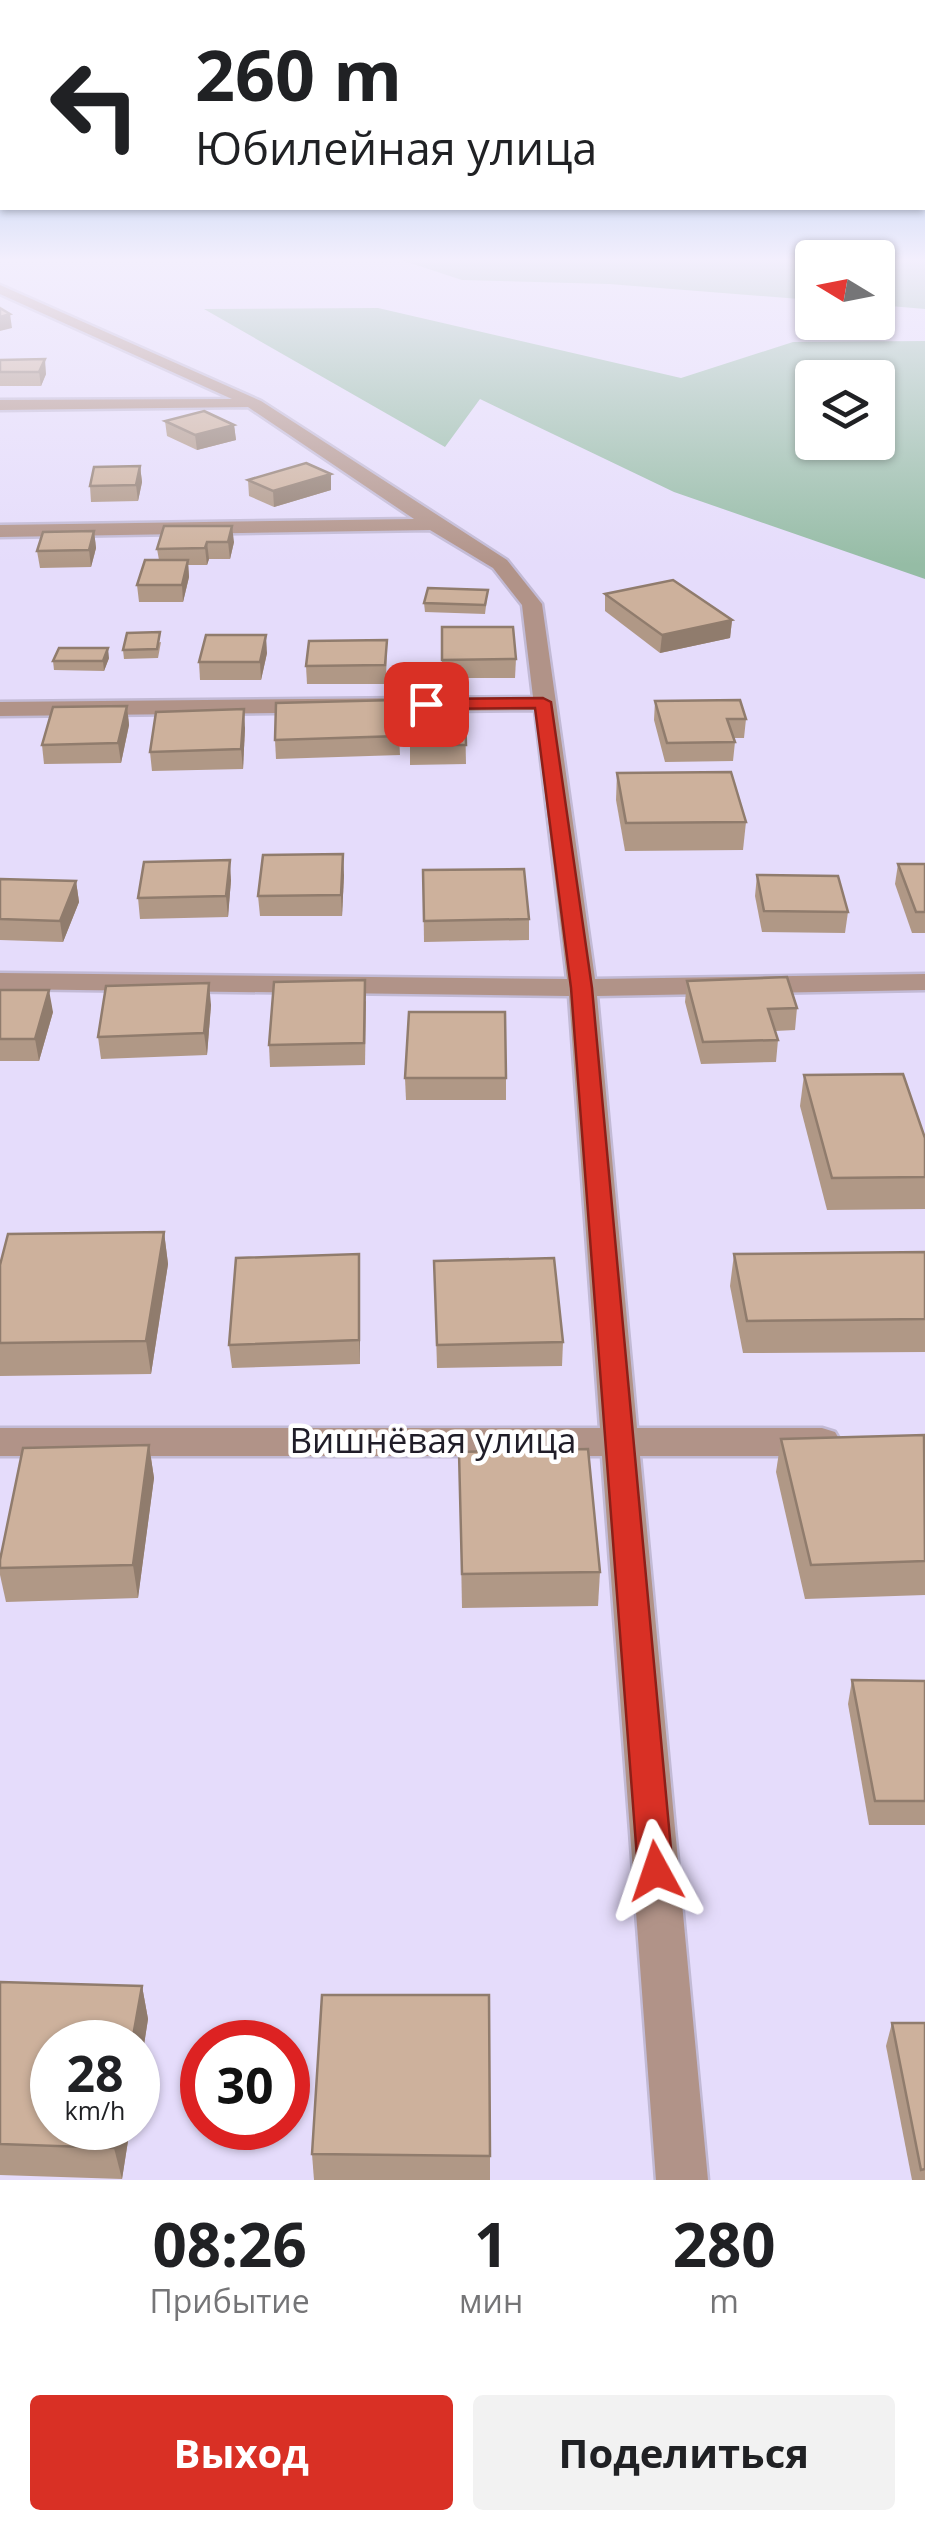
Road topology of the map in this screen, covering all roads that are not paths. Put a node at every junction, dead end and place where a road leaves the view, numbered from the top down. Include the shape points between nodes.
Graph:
1 (158, 361) edge
2 (255, 404) junction
3 (0, 405) edge
4 (434, 524) junction
5 (0, 530) edge
6 (543, 702) junction
7 (0, 709) edge
8 (0, 981) edge
9 (925, 982) edge
10 (582, 988) junction
11 (620, 1441) junction
12 (0, 1442) edge
13 (849, 1442) edge
14 (682, 2180) edge

1 - 2 street
2 - 3 street
2 - 4 street
4 - 5 street
4 - 6 street via 500,564 532,604
6 - 7 street
6 - 10 street
8 - 10 street
9 - 10 street
10 - 11 street
11 - 12 street, Вишнёвая улица
11 - 13 street, Вишнёвая улица
11 - 14 street

